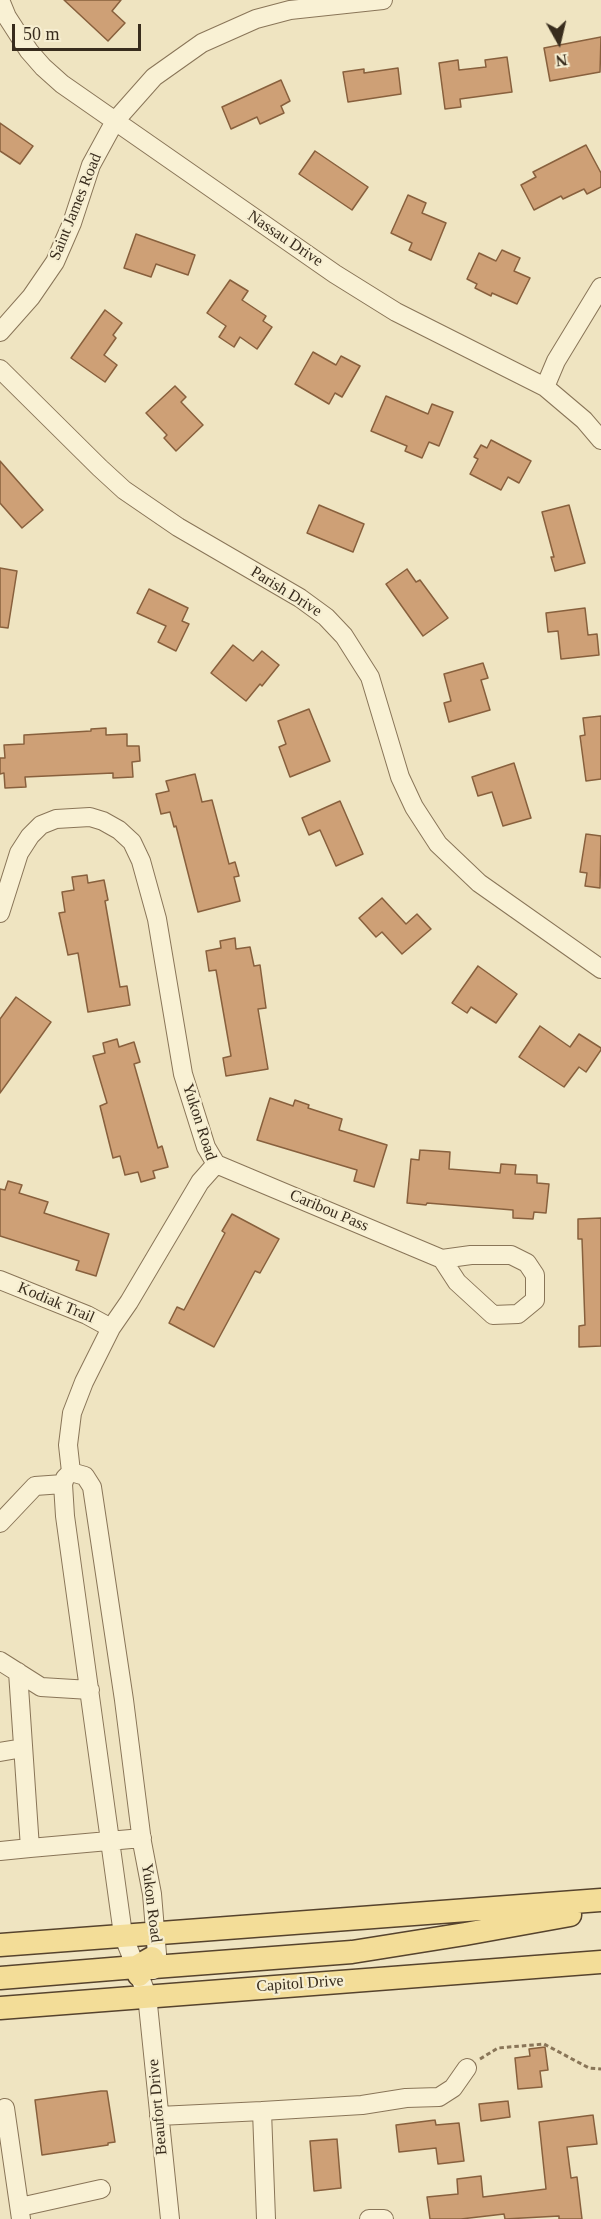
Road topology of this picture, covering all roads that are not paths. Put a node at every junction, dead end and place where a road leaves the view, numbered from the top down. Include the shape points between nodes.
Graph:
1 (0, 0) edge
2 (383, 0) edge
3 (115, 121) junction
4 (601, 287) edge
5 (0, 332) edge
6 (0, 369) edge
7 (544, 387) junction
8 (601, 440) edge
9 (0, 913) edge
10 (601, 969) edge
11 (216, 1164) junction
12 (442, 1259) junction
13 (0, 1280) edge
14 (111, 1328) junction
15 (67, 1478) junction
16 (0, 1523) edge
17 (0, 1661) edge
18 (18, 1672) junction
19 (90, 1690) junction
20 (23, 1748) junction
21 (0, 1752) edge
22 (142, 1838) junction
23 (111, 1840) junction
24 (30, 1848) junction
25 (0, 1851) edge
26 (601, 1900) edge
27 (601, 1909) edge
28 (123, 1935) junction
29 (0, 1945) edge
30 (601, 1962) edge
31 (148, 1965) junction
32 (0, 1978) edge
33 (0, 2008) edge
34 (467, 2068) road end
35 (5, 2108) dead end
36 (262, 2111) junction
37 (159, 2116) junction
38 (101, 2189) dead end
39 (21, 2213) edge
40 (166, 2218) edge
41 (266, 2219) edge
42 (369, 2219) edge
43 (384, 2219) edge

1 - 3 street, Nassau Drive via 18,36 43,67
2 - 3 street, Saint James Road via 290,10 231,28 154,77
3 - 5 street, Saint James Road via 91,165 55,262
3 - 7 street, Nassau Drive via 396,312
4 - 7 street
6 - 10 street, Parish Drive via 124,490 177,527 326,617 344,636 370,677 400,777 438,844 479,884
7 - 8 street, Nassau Drive via 584,420
9 - 11 street, Yukon Road via 19,852 41,825 56,819 90,817 104,821 132,842 159,928 183,1074 206,1147
11 - 12 street, Caribou Pass
11 - 14 street, Yukon Road via 200,1182
12 - 12 street via 457,1282 493,1315 518,1314 535,1300 535,1275 526,1263 511,1255
13 - 14 street, Kodiak Trail
14 - 15 street, Yukon Road via 72,1413
15 - 16 street via 36,1486
15 - 19 street, Yukon Road via 65,1516
15 - 22 street, Yukon Road via 85,1476 92,1487
17 - 18 street
18 - 19 street via 42,1687
18 - 20 street
19 - 23 street, Yukon Road
20 - 21 street
20 - 24 street
22 - 23 street
22 - 31 street, Yukon Road via 152,1894
23 - 24 street
23 - 28 street, Yukon Road
24 - 25 street
26 - 31 main road, Capitol Drive
27 - 31 main road via 352,1952
28 - 29 main road, Capitol Drive
28 - 31 main road, Capitol Drive
28 - 31 street, Yukon Road
30 - 31 main road, Capitol Drive
31 - 32 main road
31 - 33 main road, Capitol Drive
31 - 37 street, Beaufort Drive
34 - 36 street via 453,2088 439,2097
35 - 39 street
36 - 37 street
36 - 41 street
37 - 40 street, Beaufort Drive
38 - 39 street
42 - 43 street

